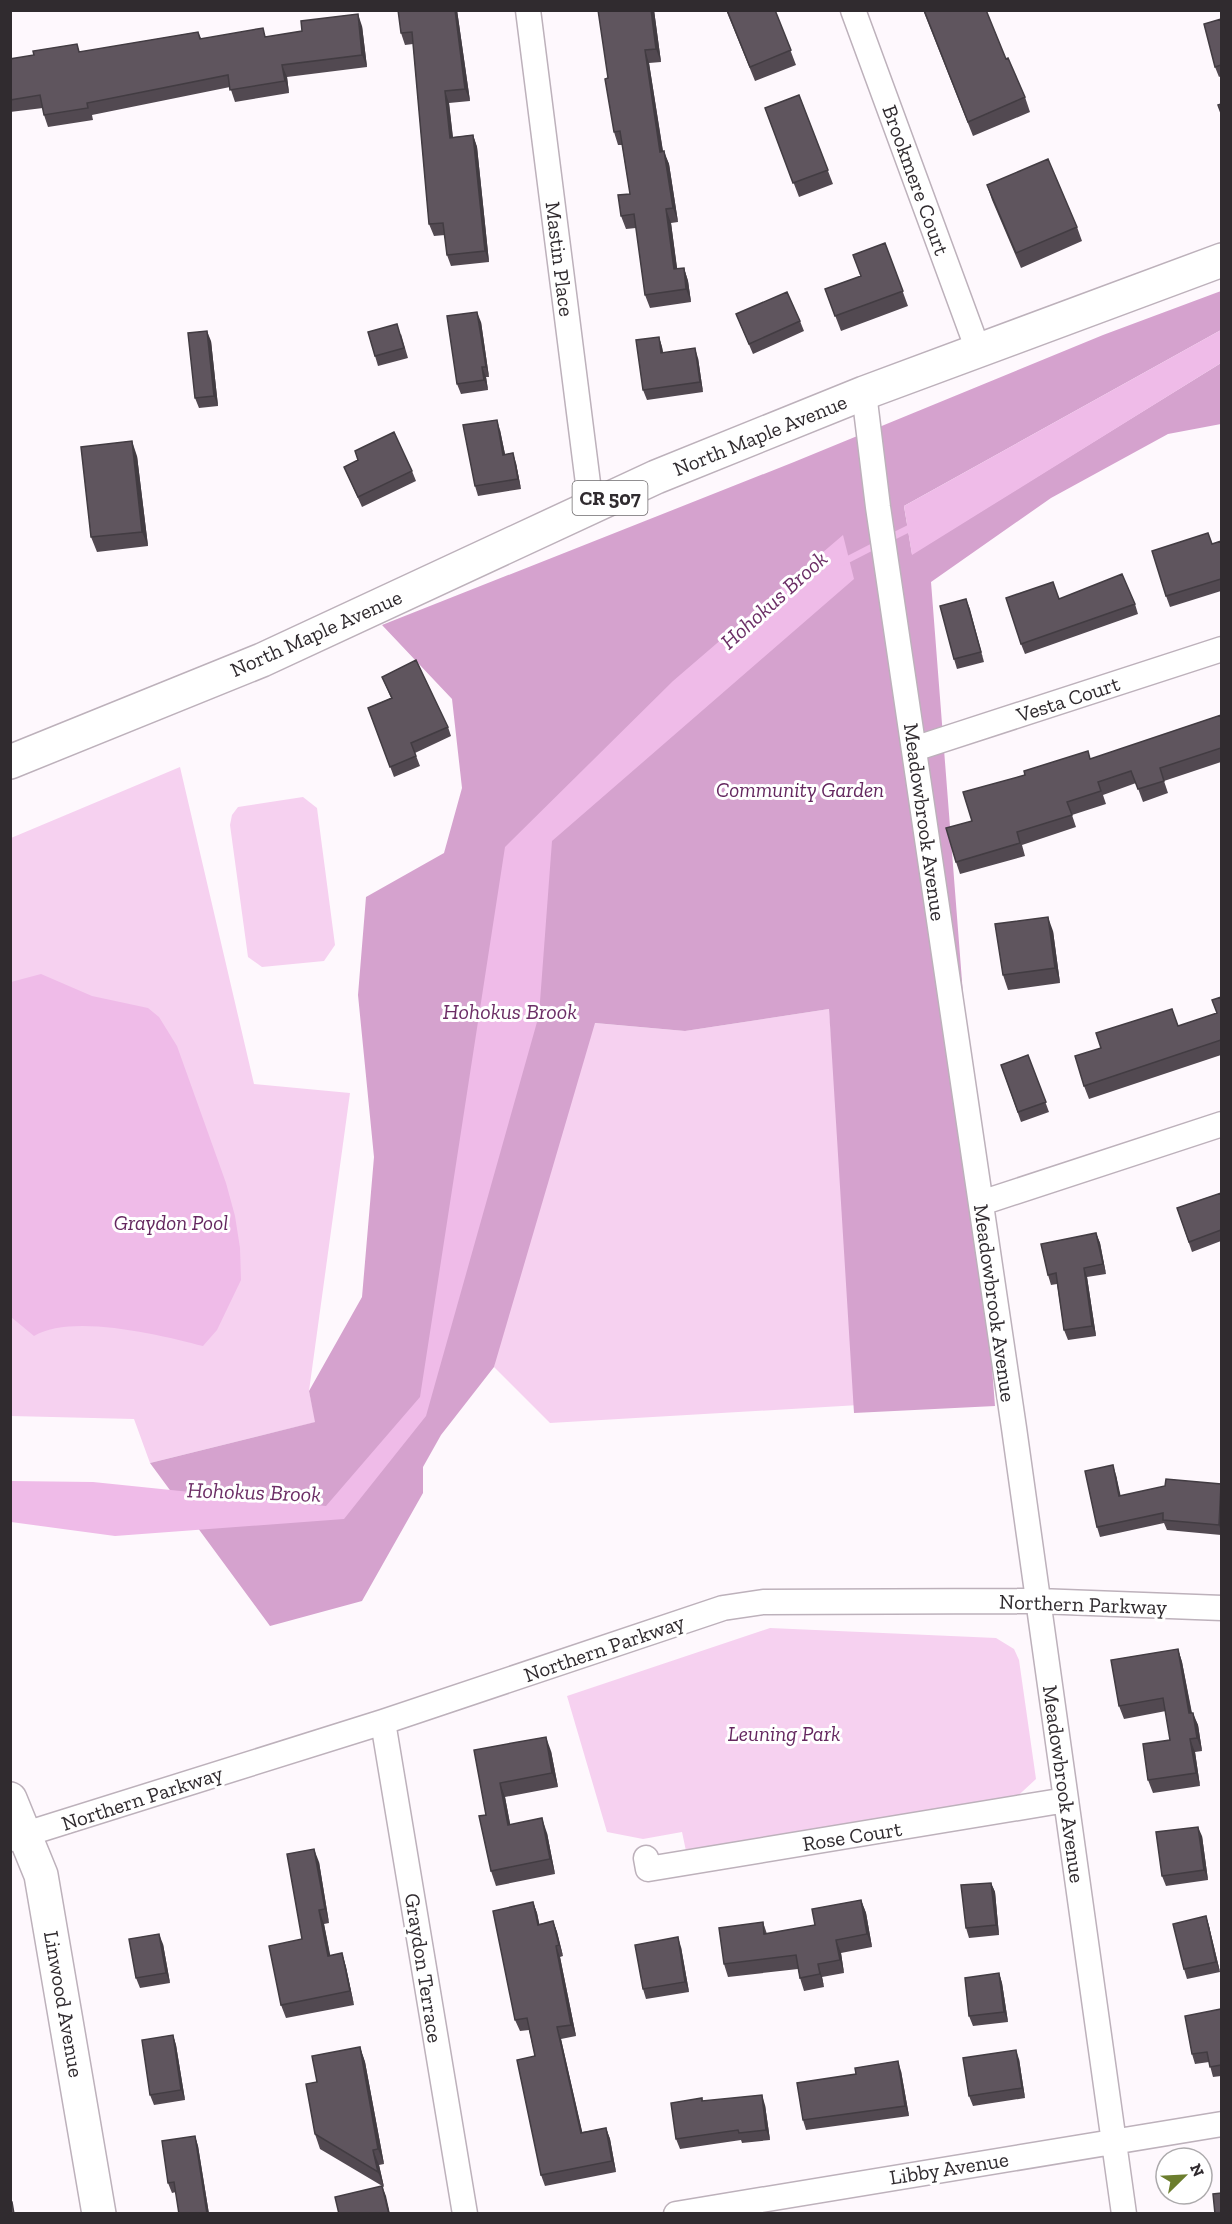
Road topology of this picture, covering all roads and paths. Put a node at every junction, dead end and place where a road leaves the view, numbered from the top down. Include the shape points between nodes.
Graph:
1 (528, 10) edge
2 (854, 10) edge
3 (1221, 260) edge
4 (978, 350) junction
5 (864, 393) junction
6 (591, 507) junction
7 (1221, 649) edge
8 (914, 749) junction
9 (10, 762) edge
10 (1221, 1124) edge
11 (981, 1203) junction
12 (1038, 1601) junction
13 (1221, 1608) edge
14 (383, 1722) junction
15 (10, 1799) edge
16 (1066, 1800) junction
17 (18, 1836) edge
18 (646, 1858) dead end
19 (1221, 2124) edge
20 (1114, 2142) junction
21 (99, 2214) edge
22 (465, 2214) edge
23 (676, 2214) edge
24 (1124, 2214) edge

1 - 6 street, Mastin Place
2 - 4 street, Brookmere Court
3 - 4 main road, North Maple Avenue / CR 507
4 - 5 main road, North Maple Avenue / CR 507
5 - 6 main road, North Maple Avenue / CR 507
5 - 8 street, Meadowbrook Avenue
6 - 9 main road, North Maple Avenue / CR 507 via 262,660
7 - 8 street, Vesta Court
8 - 11 street, Meadowbrook Avenue
10 - 11 street
11 - 12 street, Meadowbrook Avenue
12 - 13 street, Northern Parkway
12 - 14 street, Northern Parkway via 763,1602 723,1608
12 - 16 street, Meadowbrook Avenue
14 - 17 street, Northern Parkway
14 - 22 street, Graydon Terrace
15 - 17 main road, Linwood Avenue
16 - 18 street, Rose Court via 648,1869
16 - 20 street, Meadowbrook Avenue
17 - 21 main road, Linwood Avenue via 41,1875
19 - 20 street, Libby Avenue
20 - 23 street, Libby Avenue
20 - 24 street, Meadowbrook Avenue

